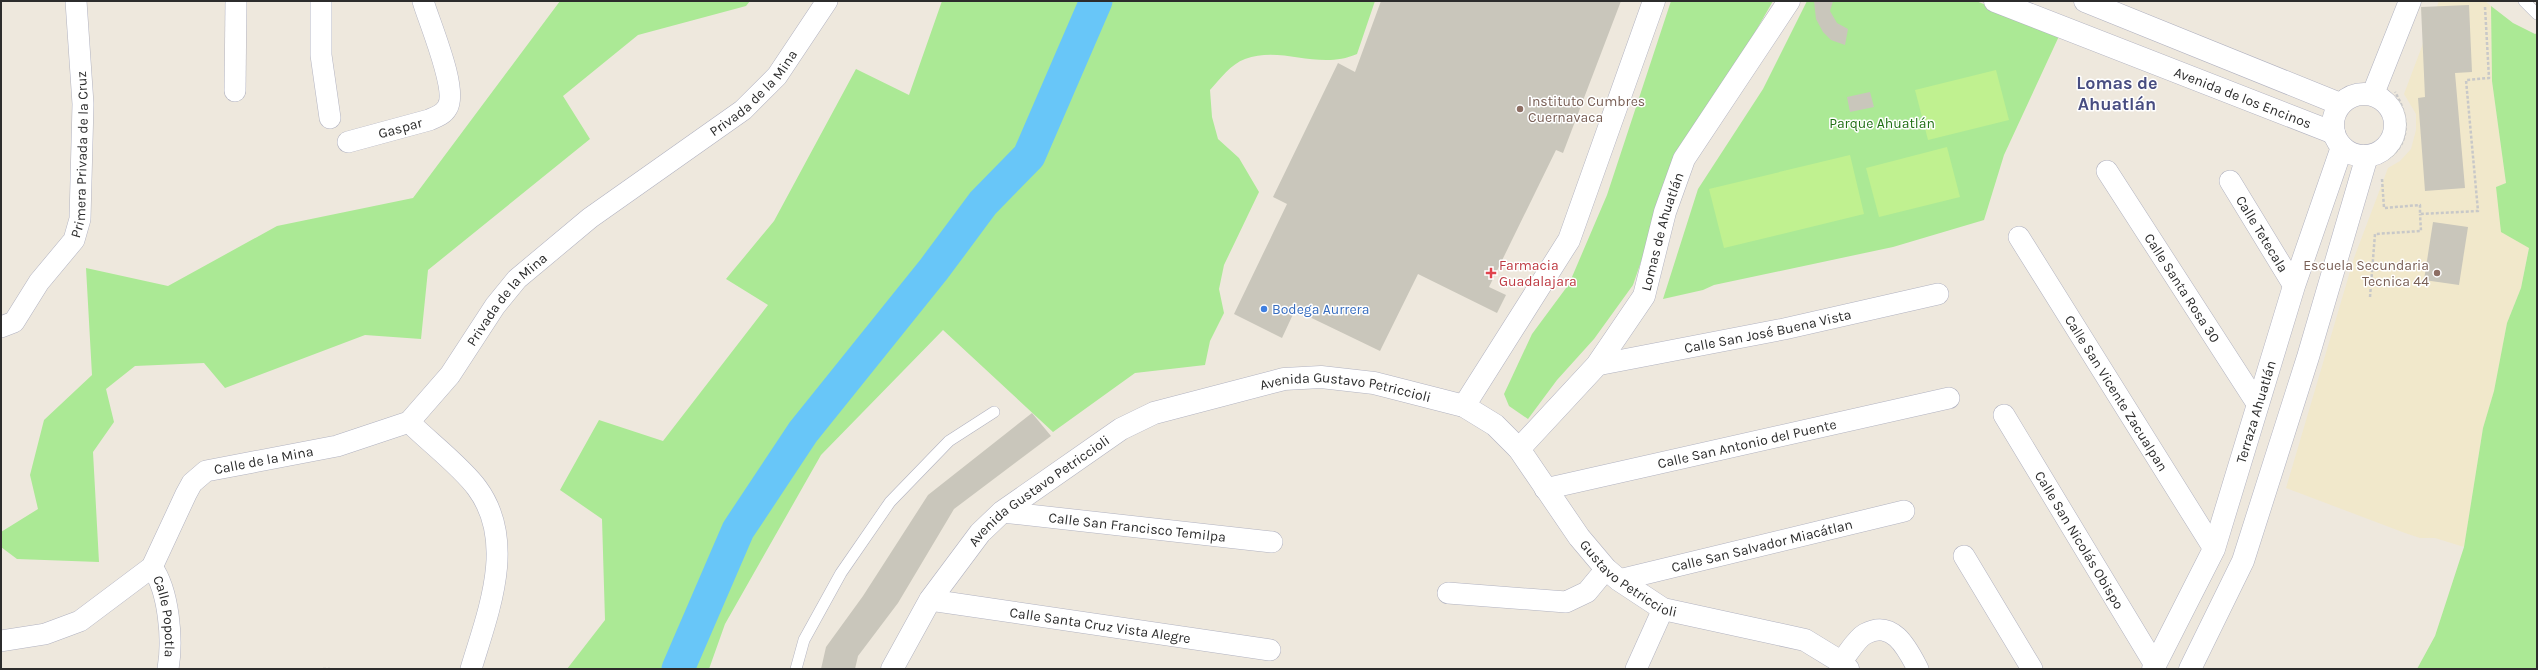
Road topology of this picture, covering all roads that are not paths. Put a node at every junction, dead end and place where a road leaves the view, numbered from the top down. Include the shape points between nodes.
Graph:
1 (76, 1) edge
2 (236, 1) edge
3 (321, 1) edge
4 (423, 1) edge
5 (827, 1) edge
6 (1654, 1) edge
7 (1789, 1) edge
8 (1995, 1) edge
9 (2085, 1) edge
10 (2409, 1) edge
11 (2524, 1) edge
12 (2537, 14) edge
13 (2376, 88) junction
14 (235, 91) dead end
15 (2340, 104) junction
16 (330, 118) dead end
17 (2338, 140) junction
18 (348, 142) dead end
19 (2370, 168) junction
20 (2107, 170) dead end
21 (2230, 181) dead end
22 (2019, 237) dead end
23 (2294, 286) junction
24 (1938, 294) dead end
25 (1, 327) edge
26 (1597, 364) junction
27 (1949, 398) dead end
28 (2258, 405) junction
29 (1464, 406) junction
30 (994, 412) dead end
31 (2004, 415) dead end
32 (409, 422) junction
33 (1519, 449) junction
34 (1545, 489) junction
35 (1904, 511) dead end
36 (1002, 512) junction
37 (1272, 542) dead end
38 (2214, 549) junction
39 (1964, 556) dead end
40 (152, 567) junction
41 (1613, 574) junction
42 (1448, 593) dead end
43 (930, 600) junction
44 (1663, 609) junction
45 (1, 641) edge
46 (1270, 650) dead end
47 (1844, 666) edge
48 (2154, 667) edge
49 (168, 669) edge
50 (471, 669) edge
51 (796, 669) edge
52 (892, 669) edge
53 (1636, 669) edge
54 (1918, 669) edge
55 (2032, 669) edge
56 (2190, 669) edge

1 - 25 street, Primera Privada de la Cruz via 83,104 80,219 74,240 39,282 14,322
2 - 14 street
3 - 16 street via 321,55
4 - 18 street, Gaspar via 446,74 450,95 448,107 441,115 429,120
5 - 32 street, Privada de la Mina via 777,76 743,110 590,218 517,279 495,306 450,375
6 - 29 street via 1569,240
7 - 26 street, Lomas de Ahuatlán via 1684,159 1665,212 1644,296
8 - 17 street, Avenida de los Encinos
9 - 15 street, Avenida de los Encinos
10 - 13 street
11 - 12 lane
13 - 15 street via 2355,94
13 - 19 street via 2394,114 2395,133
15 - 17 street via 2333,123
17 - 19 street
17 - 23 street, Terraza Ahuatlán
19 - 56 street via 2244,560
20 - 28 street, Calle Santa Rosa 30
21 - 23 street, Calle Tetecala
22 - 38 street, Calle San Vicente Zacualpan
23 - 28 street, Terraza Ahuatlán
24 - 26 street, Calle San José Buena Vista via 1784,329
26 - 33 street, Lomas de Ahuatlán
27 - 34 street, Calle San Antonio del Puente
28 - 38 street, Terraza Ahuatlán
29 - 33 street, Gustavo Petriccioli via 1495,425
29 - 36 street, Avenida Gustavo Petriccioli via 1374,383 1321,376 1284,379 1148,416 1121,429
30 - 51 lane via 949,441 890,502 841,573 804,640
31 - 48 street, Calle San Nicolás Obispo
32 - 40 street, Calle de la Mina via 337,446 206,471 192,483
32 - 50 street via 476,486 494,518 497,560 494,583
33 - 34 street, Gustavo Petriccioli
34 - 41 street, Gustavo Petriccioli via 1579,537
35 - 41 street, Calle San Salvador Miacátlan
36 - 37 street, Calle San Francisco Temilpa
36 - 43 street, Avenida Gustavo Petriccioli via 980,533
38 - 48 street, Terraza Ahuatlán
39 - 55 street
40 - 45 street, Calle de la Mina via 80,621 45,634
40 - 49 street, Calle Popotla via 162,583 168,607
41 - 42 street via 1578,598 1566,602
41 - 44 street, Gustavo Petriccioli
43 - 46 street, Calle Santa Cruz Vista Alegre
43 - 52 street, Avenida Gustavo Petriccioli
44 - 47 street, Gustavo Petriccioli via 1805,640
44 - 53 street
47 - 54 street via 1864,634 1882,629 1889,630 1906,646

